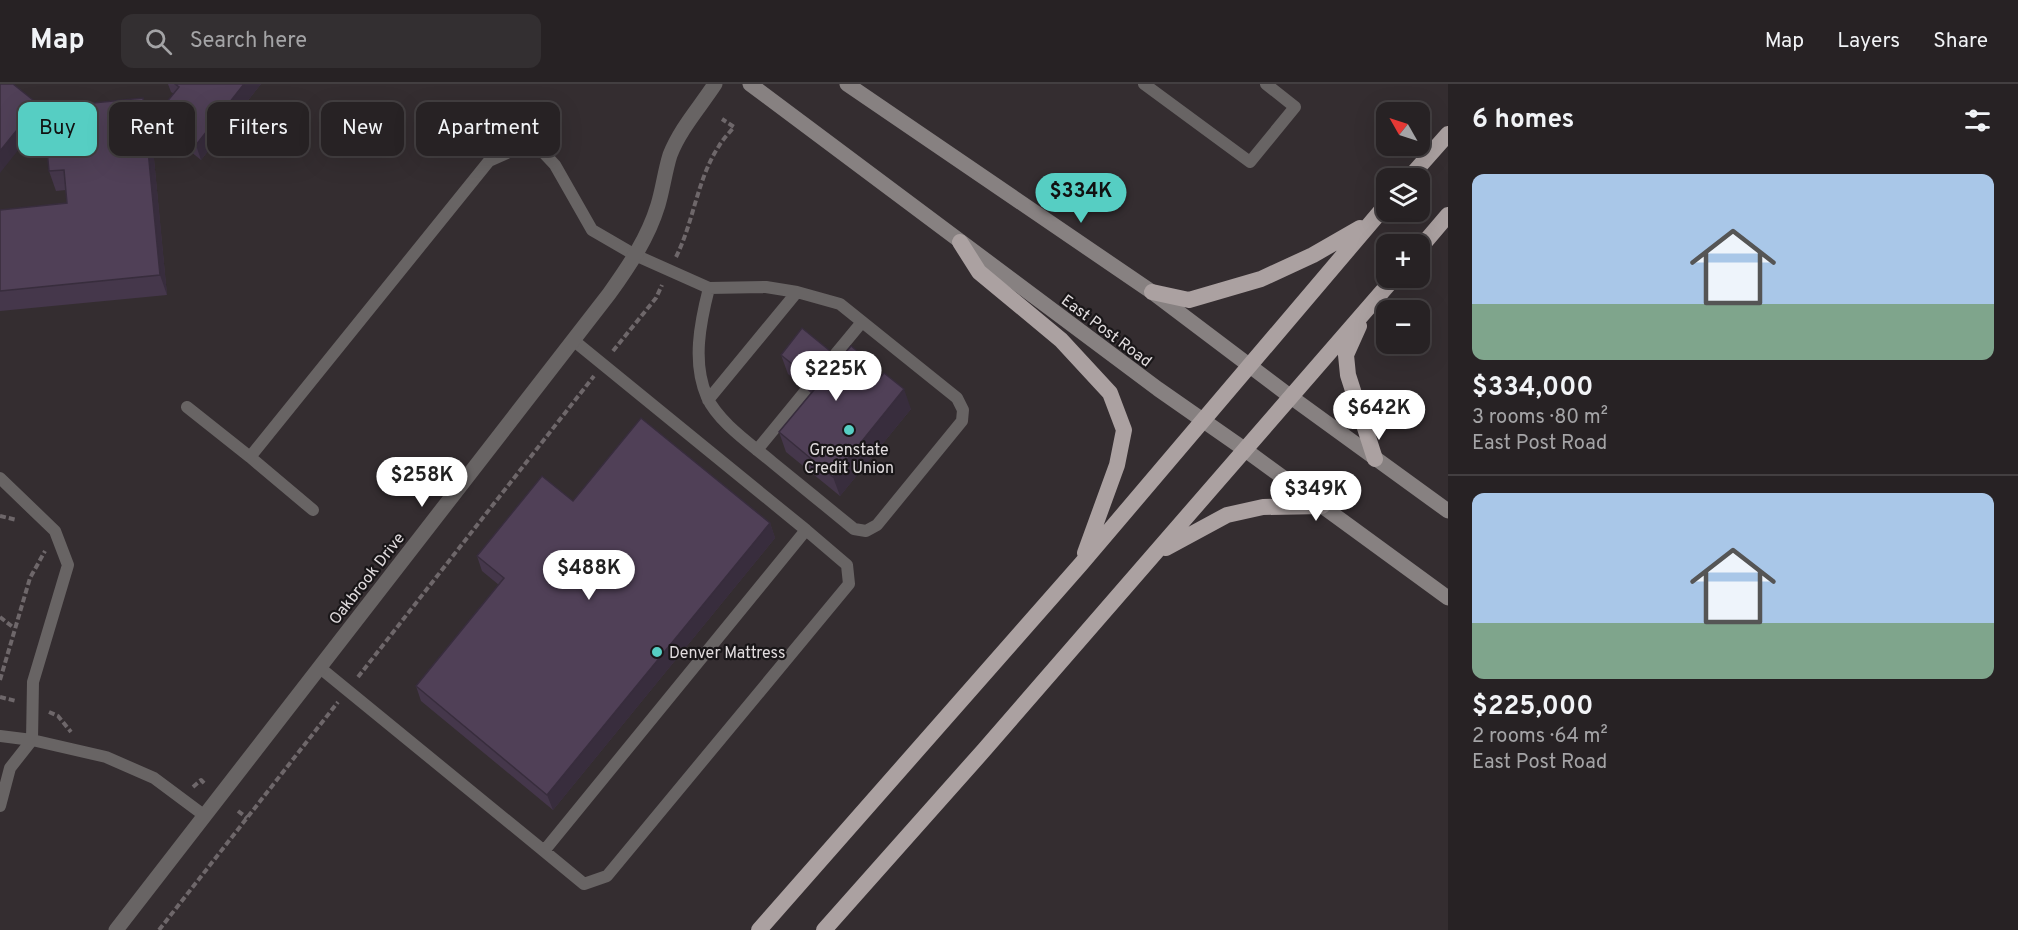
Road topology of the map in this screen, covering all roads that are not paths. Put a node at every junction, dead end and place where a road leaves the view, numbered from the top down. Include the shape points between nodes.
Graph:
1 (715, 84) edge
2 (750, 84) edge
3 (847, 84) edge
4 (1144, 84) edge
5 (1266, 84) edge
6 (1448, 134) edge
7 (1418, 168) edge
8 (1448, 215) edge
9 (1376, 217) edge
10 (1372, 222) junction
11 (1430, 236) edge
12 (960, 242) junction
13 (635, 255) junction
14 (709, 288) junction
15 (1385, 288) edge
16 (797, 292) junction
17 (1152, 292) junction
18 (1366, 310) junction
19 (862, 322) junction
20 (573, 339) junction
21 (828, 363) edge
22 (1249, 365) junction
23 (807, 389) edge
24 (1291, 397) junction
25 (708, 400) junction
26 (187, 407) dead end
27 (1202, 421) junction
28 (1244, 449) junction
29 (757, 450) junction
30 (250, 457) junction
31 (1375, 459) junction
32 (0, 478) edge
33 (1322, 506) junction
34 (313, 510) dead end
35 (1448, 511) edge
36 (806, 530) junction
37 (1155, 554) junction
38 (1081, 564) junction
39 (1448, 598) edge
40 (320, 667) junction
41 (0, 736) edge
42 (32, 740) junction
43 (0, 806) edge
44 (205, 816) junction
45 (544, 851) junction
46 (116, 930) edge
47 (759, 930) edge
48 (824, 930) edge

1 - 13 street, Oakbrook Drive via 670,155 658,206
2 - 12 main road, East Post Road
3 - 17 main road
4 - 5 lane via 1250,162 1294,106
6 - 7 highway
8 - 11 highway
9 - 10 highway
10 - 17 highway via 1261,279 1189,300
10 - 22 highway
12 - 27 main road, East Post Road
12 - 38 highway via 979,272 1061,340 1110,393 1124,430 1117,465
13 - 14 lane
13 - 20 street, Oakbrook Drive
13 - 30 lane via 592,230 555,165 540,149 516,149 489,161
14 - 16 lane via 766,287
14 - 25 lane via 699,348
15 - 18 highway
16 - 19 lane via 840,304
16 - 25 lane
17 - 22 main road
18 - 24 highway
18 - 31 highway via 1346,355 1353,396
19 - 21 lane
19 - 29 lane via 957,398 963,410 962,421 877,525 866,531 854,529
20 - 36 lane
20 - 40 street, Oakbrook Drive
22 - 24 main road
22 - 27 highway
23 - 29 lane
24 - 28 highway
24 - 31 main road
25 - 29 lane via 732,430
26 - 30 lane
27 - 28 main road, East Post Road
27 - 38 highway
28 - 33 main road, East Post Road
28 - 37 highway
30 - 34 lane
31 - 35 main road
32 - 42 lane via 55,531 68,564 33,682
33 - 37 highway via 1263,507 1227,516
33 - 39 main road, East Post Road
36 - 45 lane
36 - 45 lane via 847,565 849,584 607,876 584,884
37 - 48 highway
38 - 47 highway
40 - 44 street, Oakbrook Drive
40 - 45 lane
41 - 42 lane
42 - 43 lane via 10,768
42 - 44 lane via 106,757 145,774
44 - 46 street, Oakbrook Drive

